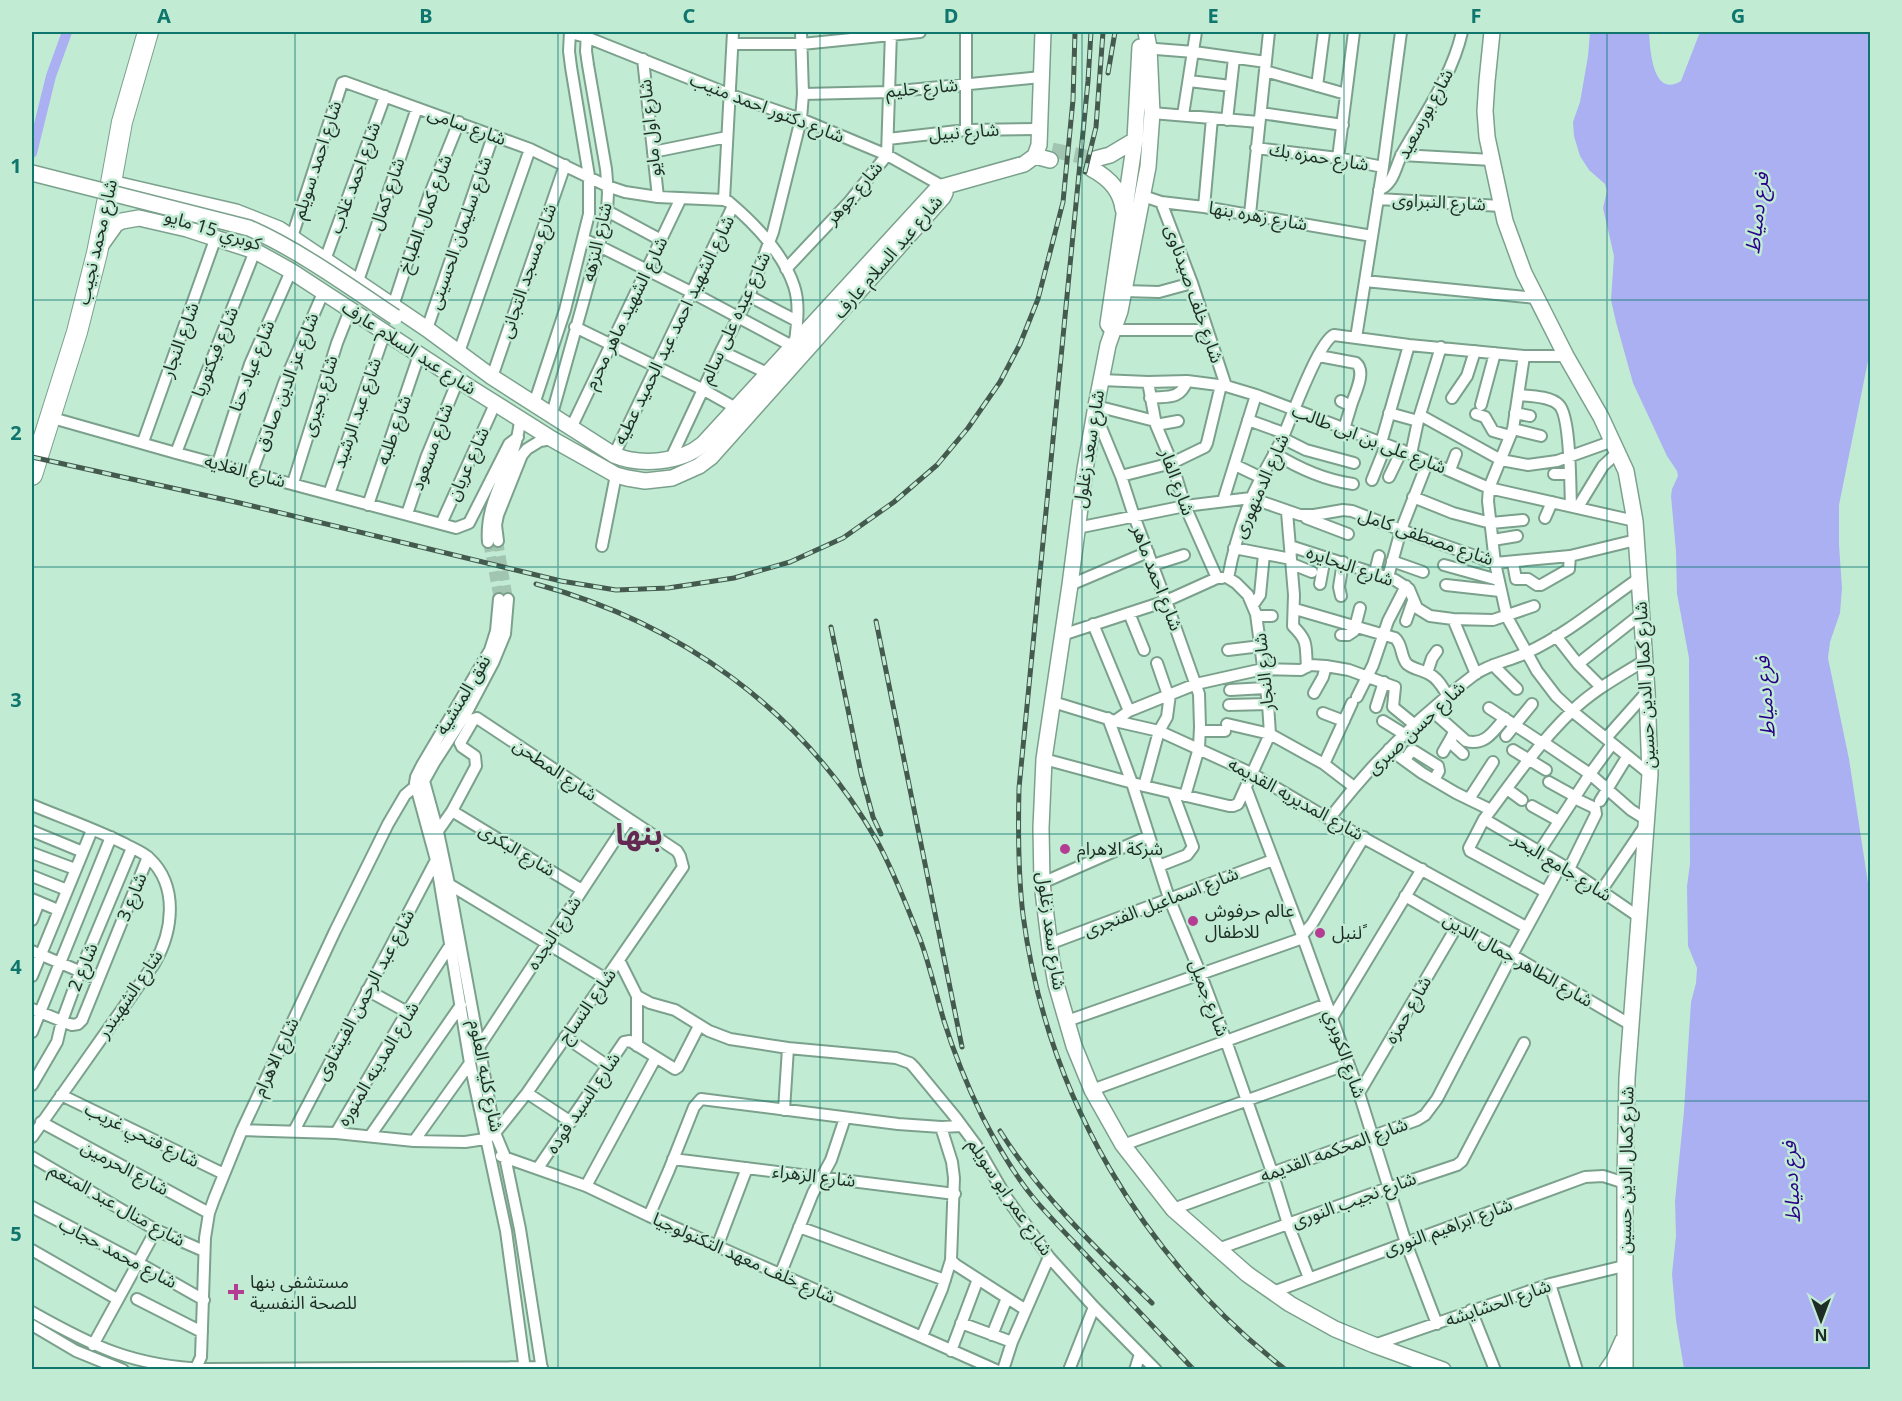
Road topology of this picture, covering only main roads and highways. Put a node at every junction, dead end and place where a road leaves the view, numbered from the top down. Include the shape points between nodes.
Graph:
1 (136, 32) edge
2 (148, 32) edge
3 (1043, 32) edge
4 (1140, 32) edge
5 (1146, 32) edge
6 (1492, 32) edge
7 (1144, 48) junction
8 (1135, 140) junction
9 (32, 173) edge
10 (32, 182) edge
11 (111, 183) junction
12 (1124, 218) junction
13 (97, 253) junction
14 (391, 320) junction
15 (427, 329) joint
16 (1111, 329) junction
17 (797, 343) junction
18 (66, 345) junction
19 (458, 380) junction
20 (35, 446) edge
21 (667, 459) junction
22 (634, 461) junction
23 (32, 475) edge
24 (622, 476) junction
25 (664, 479) junction
26 (1624, 1336) junction
27 (1443, 1370) edge
28 (1607, 1370) edge
29 (1625, 1370) edge

1 - 18 highway, شارع محمد نجيب via 117,103
2 - 11 highway, شارع محمد نجيب via 124,110
3 - 17 main road, شارع عبد السلام عارف via 1040,129 1044,153 1023,164 944,187 943,197
4 - 7 main road, شارع سعد زغلول
5 - 7 main road, شارع سعد زغلول
6 - 26 main road, شارع كمال الدين حسين via 1485,111 1501,206 1536,298 1616,447 1628,478 1635,521 1650,774 1627,1078
7 - 8 main road, شارع سعد زغلول
7 - 16 main road, شارع سعد زغلول via 1152,112 1148,167 1124,291
8 - 12 main road, شارع سعد زغلول
8 - 12 main road via 1093,164 1119,193
9 - 14 main road, كوبري 15 مايو, bridge via 249,228 310,262
10 - 14 main road, كوبري 15 مايو via 256,240
11 - 13 highway, شارع محمد نجيب
11 - 14 main road, شارع عبد السلام عارف via 236,212 266,223 358,281
12 - 16 main road, شارع سعد زغلول
13 - 14 main road, شارع عبد السلام عارف via 116,224 139,218 255,251 350,310
13 - 18 highway, شارع محمد نجيب
14 - 15 main road, كوبري 15 مايو via 416,331
14 - 19 main road, شارع عبد السلام عارف via 419,355
14 - 19 main road, كوبري 15 مايو via 455,367
15 - 22 main road, شارع عبد السلام عارف via 571,428 614,455
16 - 27 main road, شارع سعد زغلول via 1044,759 1042,883 1056,984 1074,1046 1092,1090 1123,1145 1173,1209 1218,1250 1290,1304 1335,1329
17 - 21 main road, شارع عبد السلام عارف via 698,448
17 - 25 main road, شارع عبد السلام عارف via 705,463
18 - 20 highway, شارع محمد نجيب
18 - 20 highway, شارع محمد نجيب via 49,417
19 - 24 main road, شارع عبد السلام عارف via 552,439
20 - 23 highway
21 - 22 main road, شارع عبد السلام عارف
21 - 25 main road via 658,472
22 - 24 main road via 634,476
24 - 25 main road, شارع عبد السلام عارف via 645,481
26 - 28 main road
26 - 29 main road, شارع كمال الدين حسين

